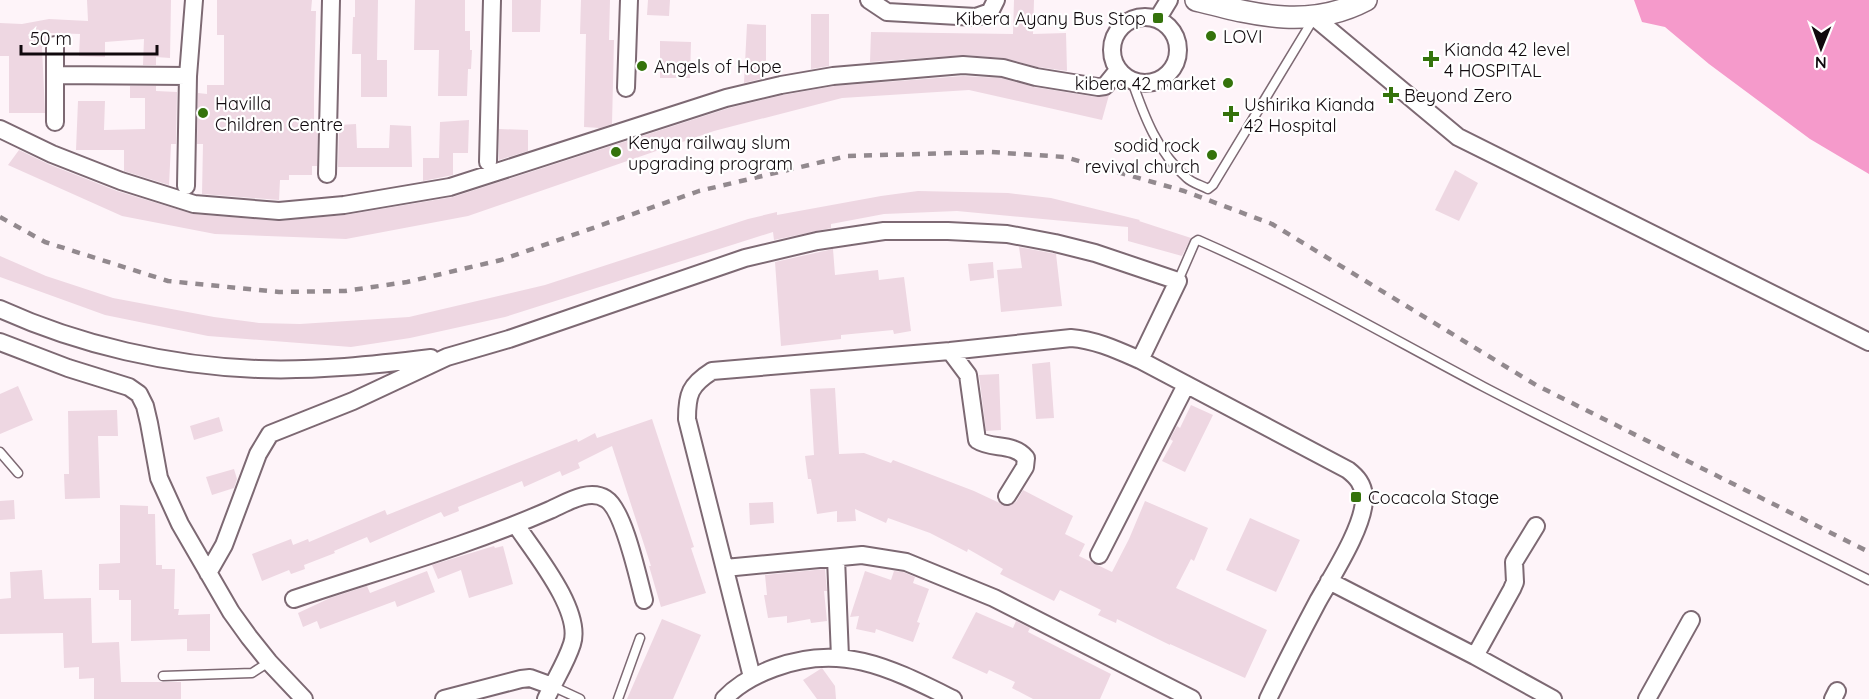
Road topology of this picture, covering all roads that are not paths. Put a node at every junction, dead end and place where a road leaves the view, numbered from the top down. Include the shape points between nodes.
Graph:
1 (194, 0) edge
2 (332, 0) edge
3 (492, 0) edge
4 (629, 0) edge
5 (869, 0) edge
6 (996, 0) edge
7 (1169, 0) edge
8 (1196, 0) edge
9 (1366, 0) edge
10 (1314, 17) junction
11 (1158, 18) junction
12 (55, 45) dead end
13 (1118, 70) junction
14 (55, 75) junction
15 (188, 76) junction
16 (1132, 81) junction
17 (626, 88) dead end
18 (54, 122) dead end
19 (0, 129) edge
20 (488, 162) dead end
21 (327, 174) dead end
22 (186, 186) dead end
23 (1178, 281) junction
24 (0, 309) edge
25 (0, 342) edge
26 (1869, 342) edge
27 (950, 351) junction
28 (447, 357) junction
29 (1140, 360) junction
30 (1186, 385) junction
31 (0, 453) edge
32 (18, 473) dead end
33 (1007, 496) dead end
34 (516, 525) junction
35 (1536, 526) dead end
36 (1099, 555) dead end
37 (836, 558) junction
38 (725, 567) junction
39 (208, 573) junction
40 (1869, 580) edge
41 (1329, 581) junction
42 (294, 599) dead end
43 (644, 600) dead end
44 (1691, 620) dead end
45 (640, 638) dead end
46 (1475, 656) junction
47 (840, 657) junction
48 (269, 662) junction
49 (163, 676) dead end
50 (752, 677) junction
51 (549, 692) edge
52 (1548, 698) edge
53 (304, 699) edge
54 (444, 699) edge
55 (580, 699) edge
56 (618, 699) edge
57 (724, 699) edge
58 (953, 699) edge
59 (1192, 699) edge
60 (1268, 699) edge
61 (1647, 699) edge

1 - 15 street
2 - 21 street
3 - 20 street
4 - 17 street
5 - 6 street via 887,12 976,17 990,12
7 - 11 street
8 - 10 street via 1286,18
9 - 10 street via 1339,13
10 - 16 lane via 1208,189 1188,180 1163,151 1144,116
10 - 26 street via 1458,137
11 - 13 street via 1140,16 1124,23 1113,37 1111,54
11 - 16 street via 1172,29 1179,45 1176,62 1166,76 1150,83
12 - 14 street
13 - 16 street
13 - 19 street via 1105,86 1098,87 1003,68 963,65 833,76 726,99 450,187 344,205 279,211 194,204 121,181
14 - 15 street
14 - 18 street
15 - 22 street
23 - 28 street via 1095,253 1007,234 884,231 745,258
23 - 29 street
23 - 40 lane via 1196,240 1209,244 1322,298 1495,392
24 - 28 street via 64,334 194,363 311,369
25 - 39 street via 129,387 139,394 159,477
27 - 29 street via 1071,338 1106,345
27 - 33 street via 968,375 977,440 1013,448 1026,458
27 - 38 street via 712,371 701,378 690,390 687,419
28 - 39 street via 270,434 258,454 224,545
29 - 30 street
30 - 36 street
30 - 41 street via 1357,477 1363,487 1363,510
31 - 32 lane
34 - 42 street
34 - 43 street via 583,496 607,499 620,518
34 - 51 street via 554,582 572,618 572,644
35 - 46 street via 1514,562 1512,590
37 - 38 street
37 - 47 street
37 - 59 street via 862,555 906,562 994,598
38 - 50 street
39 - 48 street via 231,612
41 - 46 street
41 - 60 street
44 - 61 street
45 - 56 lane
46 - 52 street
47 - 50 street via 794,660
47 - 58 street via 876,664
48 - 49 lane via 252,673
48 - 53 street
50 - 57 street
51 - 54 street via 530,678
51 - 55 lane

